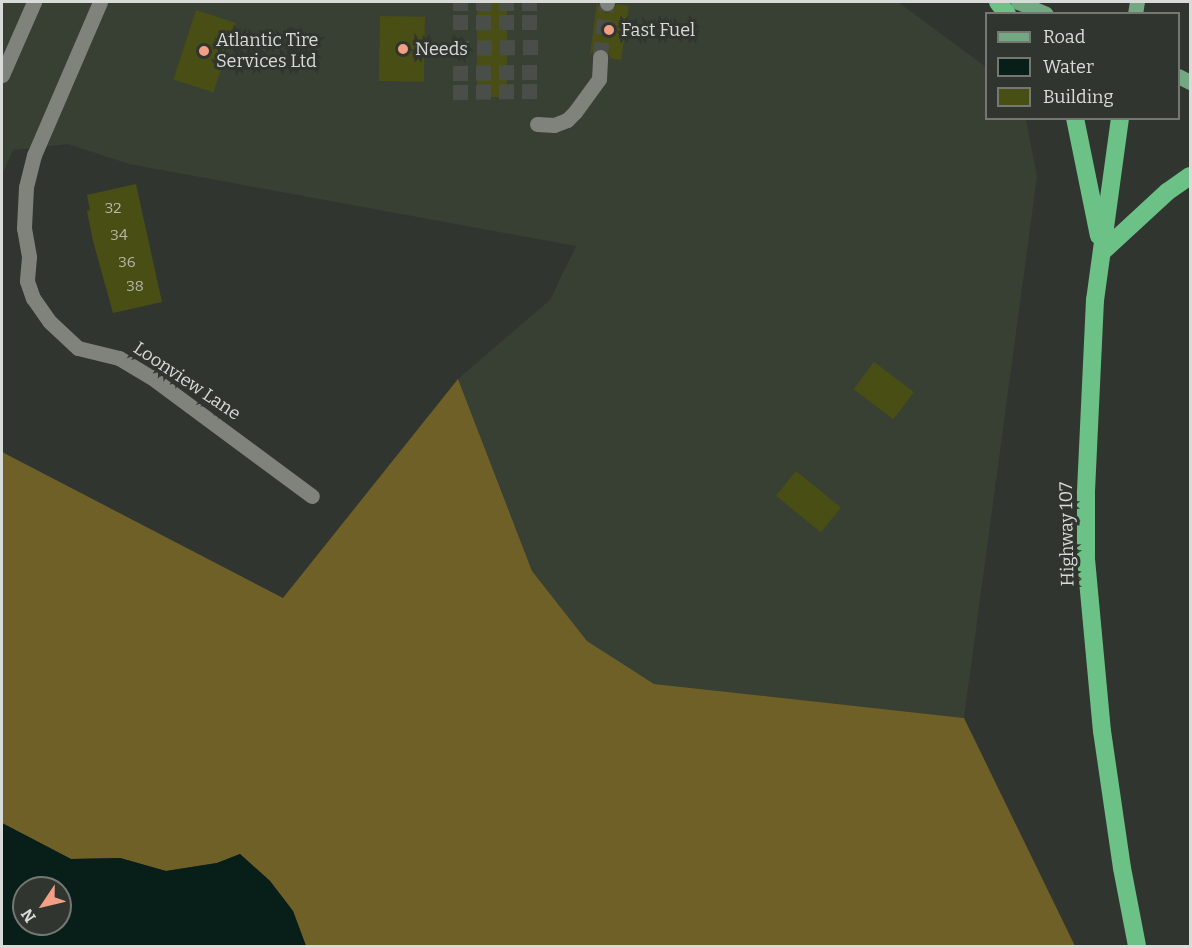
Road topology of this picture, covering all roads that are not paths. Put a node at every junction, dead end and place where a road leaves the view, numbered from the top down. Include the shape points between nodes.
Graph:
1 (34, 2) edge
2 (100, 2) edge
3 (1017, 2) edge
4 (1041, 12) edge
5 (600, 57) tunnel mouth
6 (2, 75) edge
7 (1075, 120) edge
8 (1120, 120) edge
9 (537, 124) dead end
10 (1191, 176) edge
11 (1102, 252) junction
12 (312, 496) dead end
13 (1137, 946) edge

1 - 6 street
2 - 12 street, Loonview Lane via 34,155 26,187 27,281 33,298 50,322 78,348 119,358 151,377
3 - 4 main road
5 - 9 street via 599,79 575,112 554,125
7 - 11 highway
8 - 11 highway, Highway 107
10 - 11 highway via 1167,192
11 - 13 highway, Highway 107 via 1095,300 1086,559 1102,731

